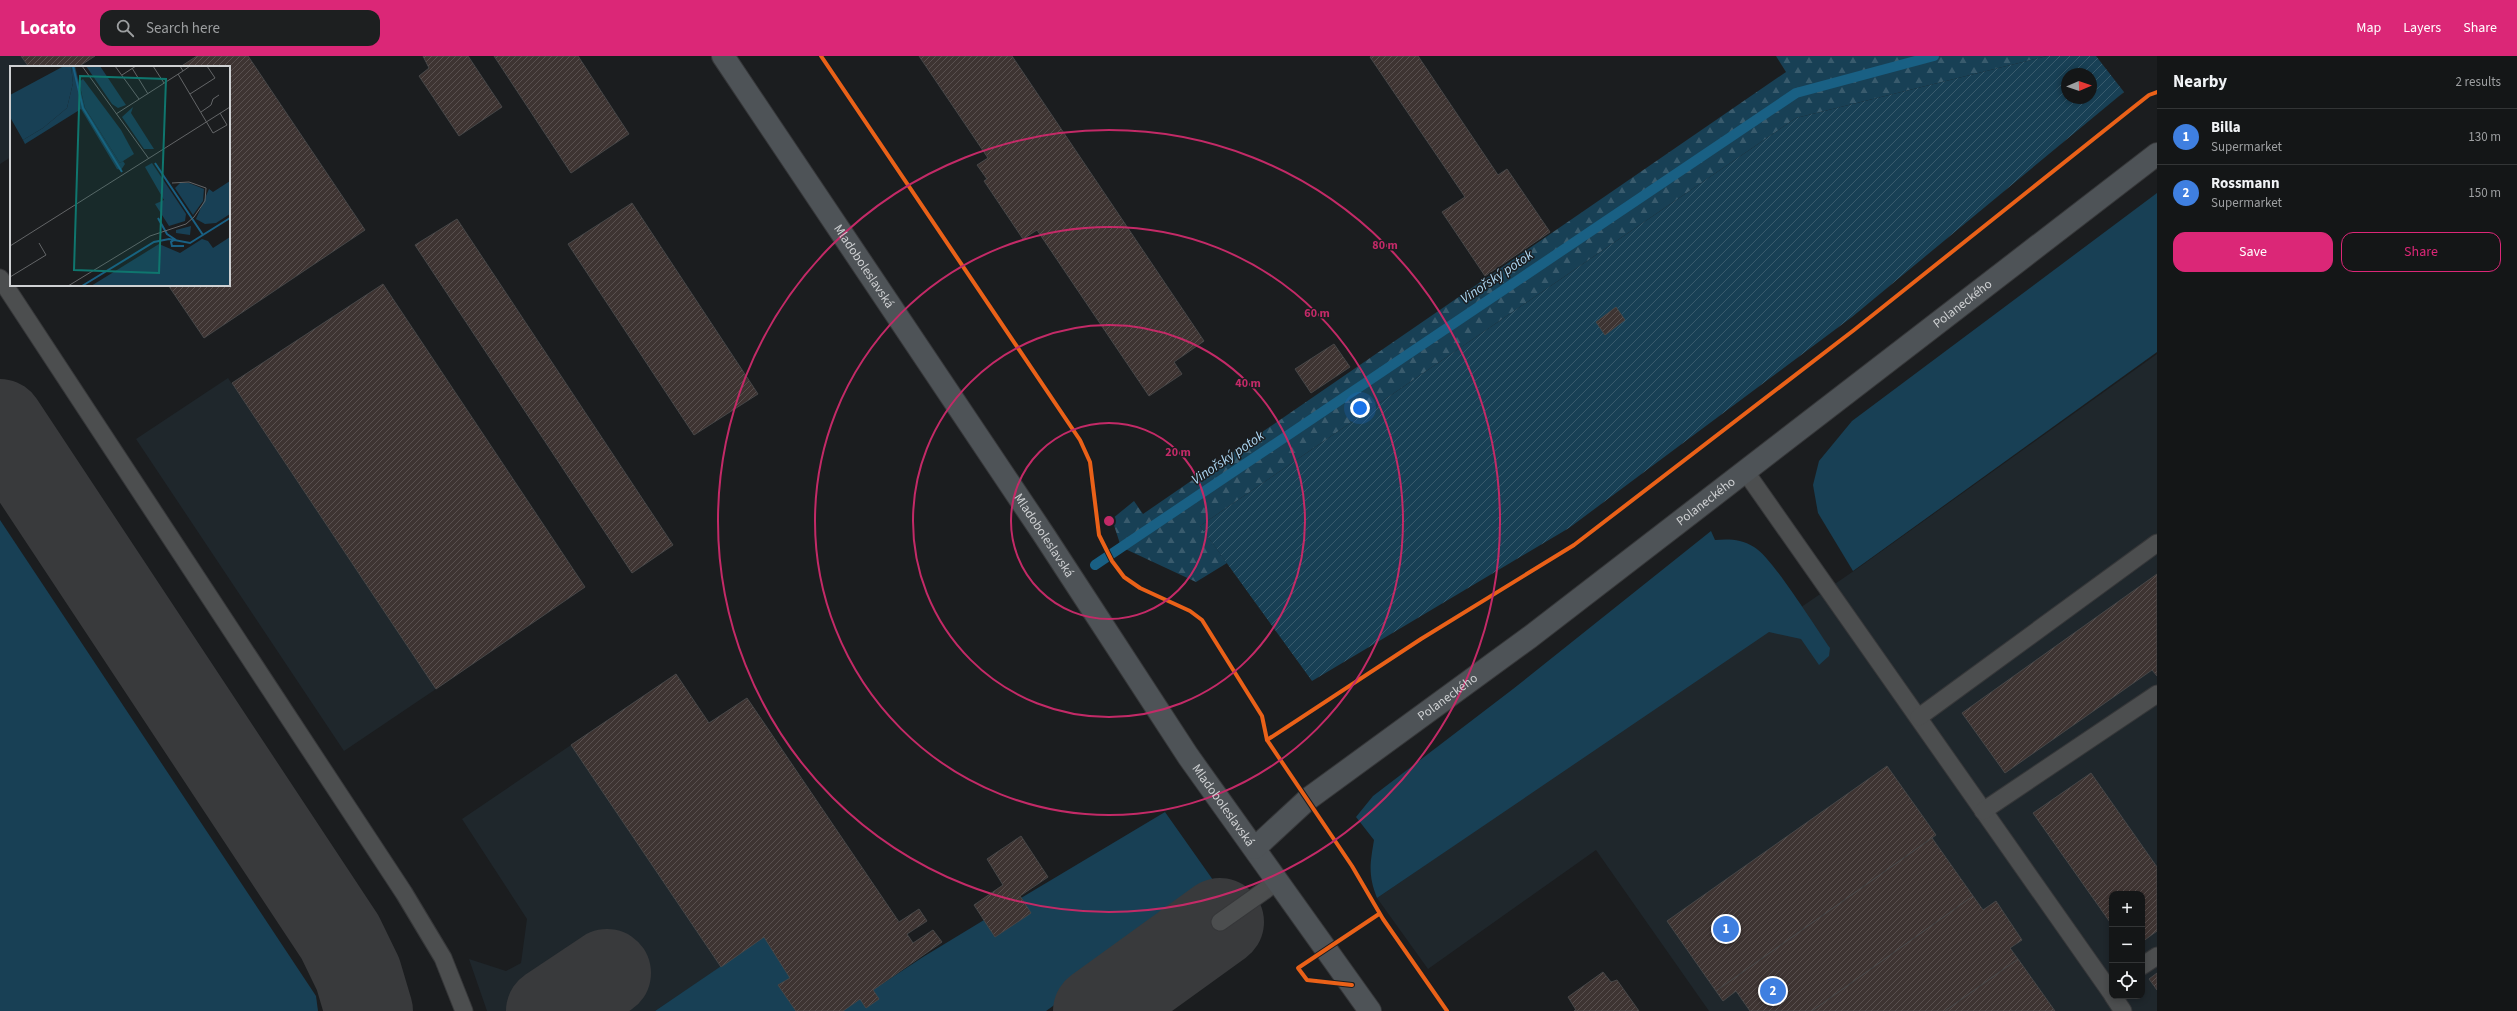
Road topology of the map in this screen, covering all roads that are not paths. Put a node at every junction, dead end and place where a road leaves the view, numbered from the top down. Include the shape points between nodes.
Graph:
1 (722, 56) edge
2 (2157, 154) edge
3 (0, 278) edge
4 (1745, 471) junction
5 (2157, 544) edge
6 (2157, 694) edge
7 (1919, 717) junction
8 (1983, 811) junction
9 (1255, 848) junction
10 (1278, 881) junction
11 (1220, 922) dead end
12 (2157, 956) edge
13 (2145, 964) edge
14 (2109, 988) edge
15 (2116, 999) edge
16 (464, 1011) edge
17 (1370, 1011) edge
18 (2123, 1011) edge

1 - 9 main road, Mladoboleslavská via 1044,535 1188,756
2 - 4 main road, Polaneckého
3 - 16 lane via 404,893 443,958
4 - 7 lane
4 - 9 main road, Polaneckého via 1530,637 1308,800
5 - 7 lane
6 - 8 lane
7 - 8 lane
8 - 14 lane
9 - 10 main road, Mladoboleslavská
10 - 11 lane
10 - 17 main road, Mladoboleslavská
12 - 13 lane
15 - 18 lane

